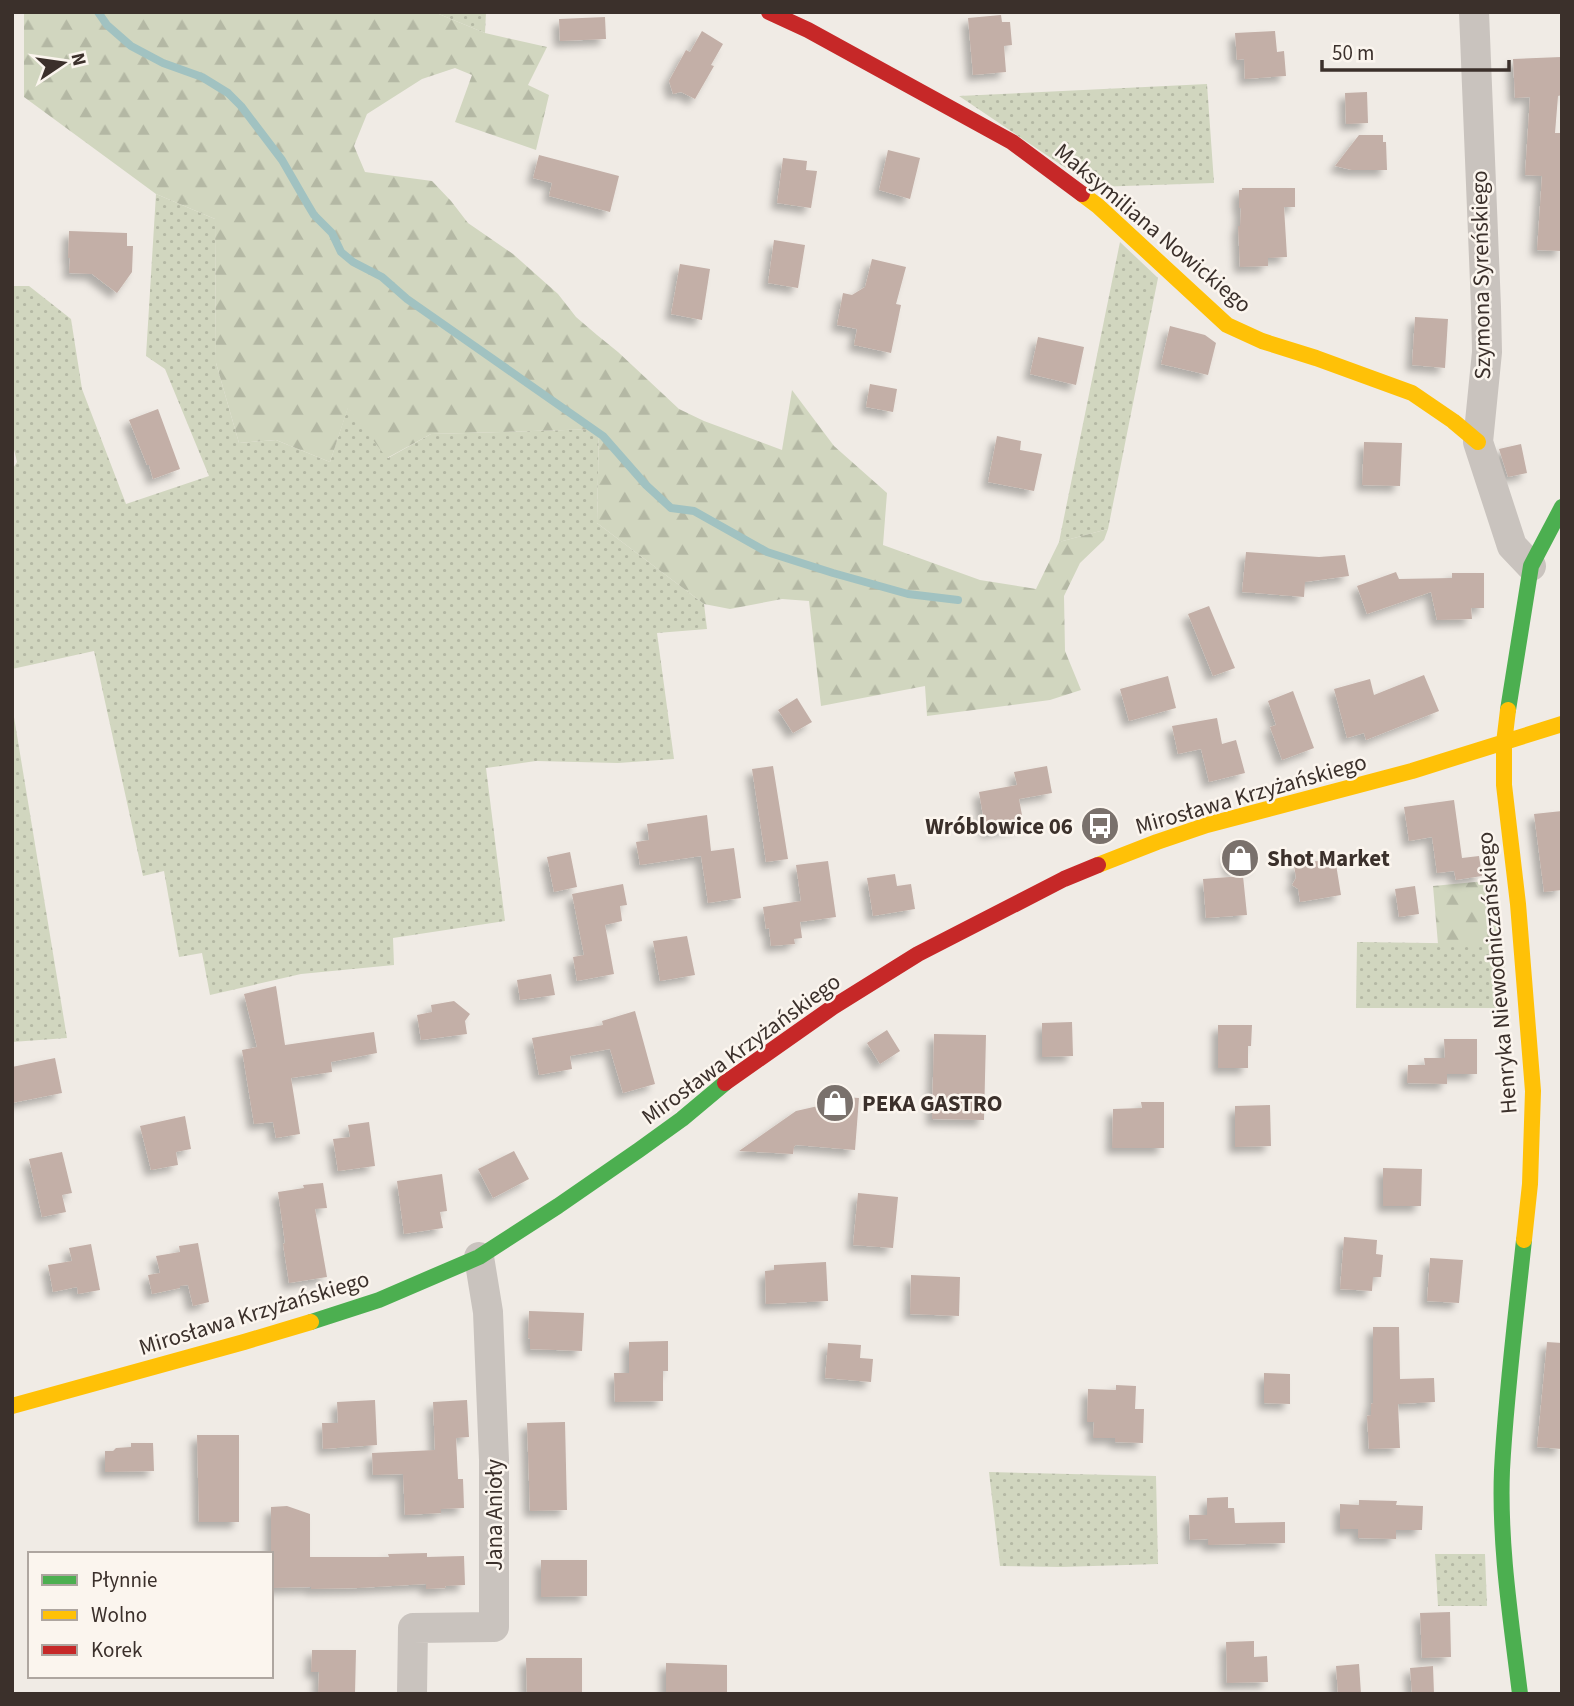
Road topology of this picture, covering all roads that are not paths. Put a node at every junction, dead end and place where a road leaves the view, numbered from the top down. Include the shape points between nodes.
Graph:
1 (769, 12) edge
2 (1474, 12) edge
3 (1478, 442) junction
4 (1562, 507) edge
5 (1531, 566) junction
6 (1562, 724) edge
7 (1504, 743) junction
8 (479, 1256) junction
9 (12, 1406) edge
10 (412, 1694) edge
11 (1520, 1694) edge

1 - 3 street, Maksymiliana Nowickiego via 1012,142 1098,206 1227,325 1412,393
2 - 3 street, Szymona Syreńskiego via 1487,319
3 - 5 street, Szymona Syreńskiego via 1512,546
4 - 5 street, Henryka Niewodniczańskiego
5 - 7 street, Henryka Niewodniczańskiego
6 - 7 street, Mirosława Krzyżańskiego
7 - 8 street, Mirosława Krzyżańskiego via 1157,842 978,922 833,1007 639,1150
7 - 11 street, Henryka Niewodniczańskiego via 1504,785 1534,1097 1531,1184 1502,1471 1503,1546
8 - 9 street, Mirosława Krzyżańskiego via 379,1300
8 - 10 street, Jana Anioły via 490,1353 494,1627 413,1628

